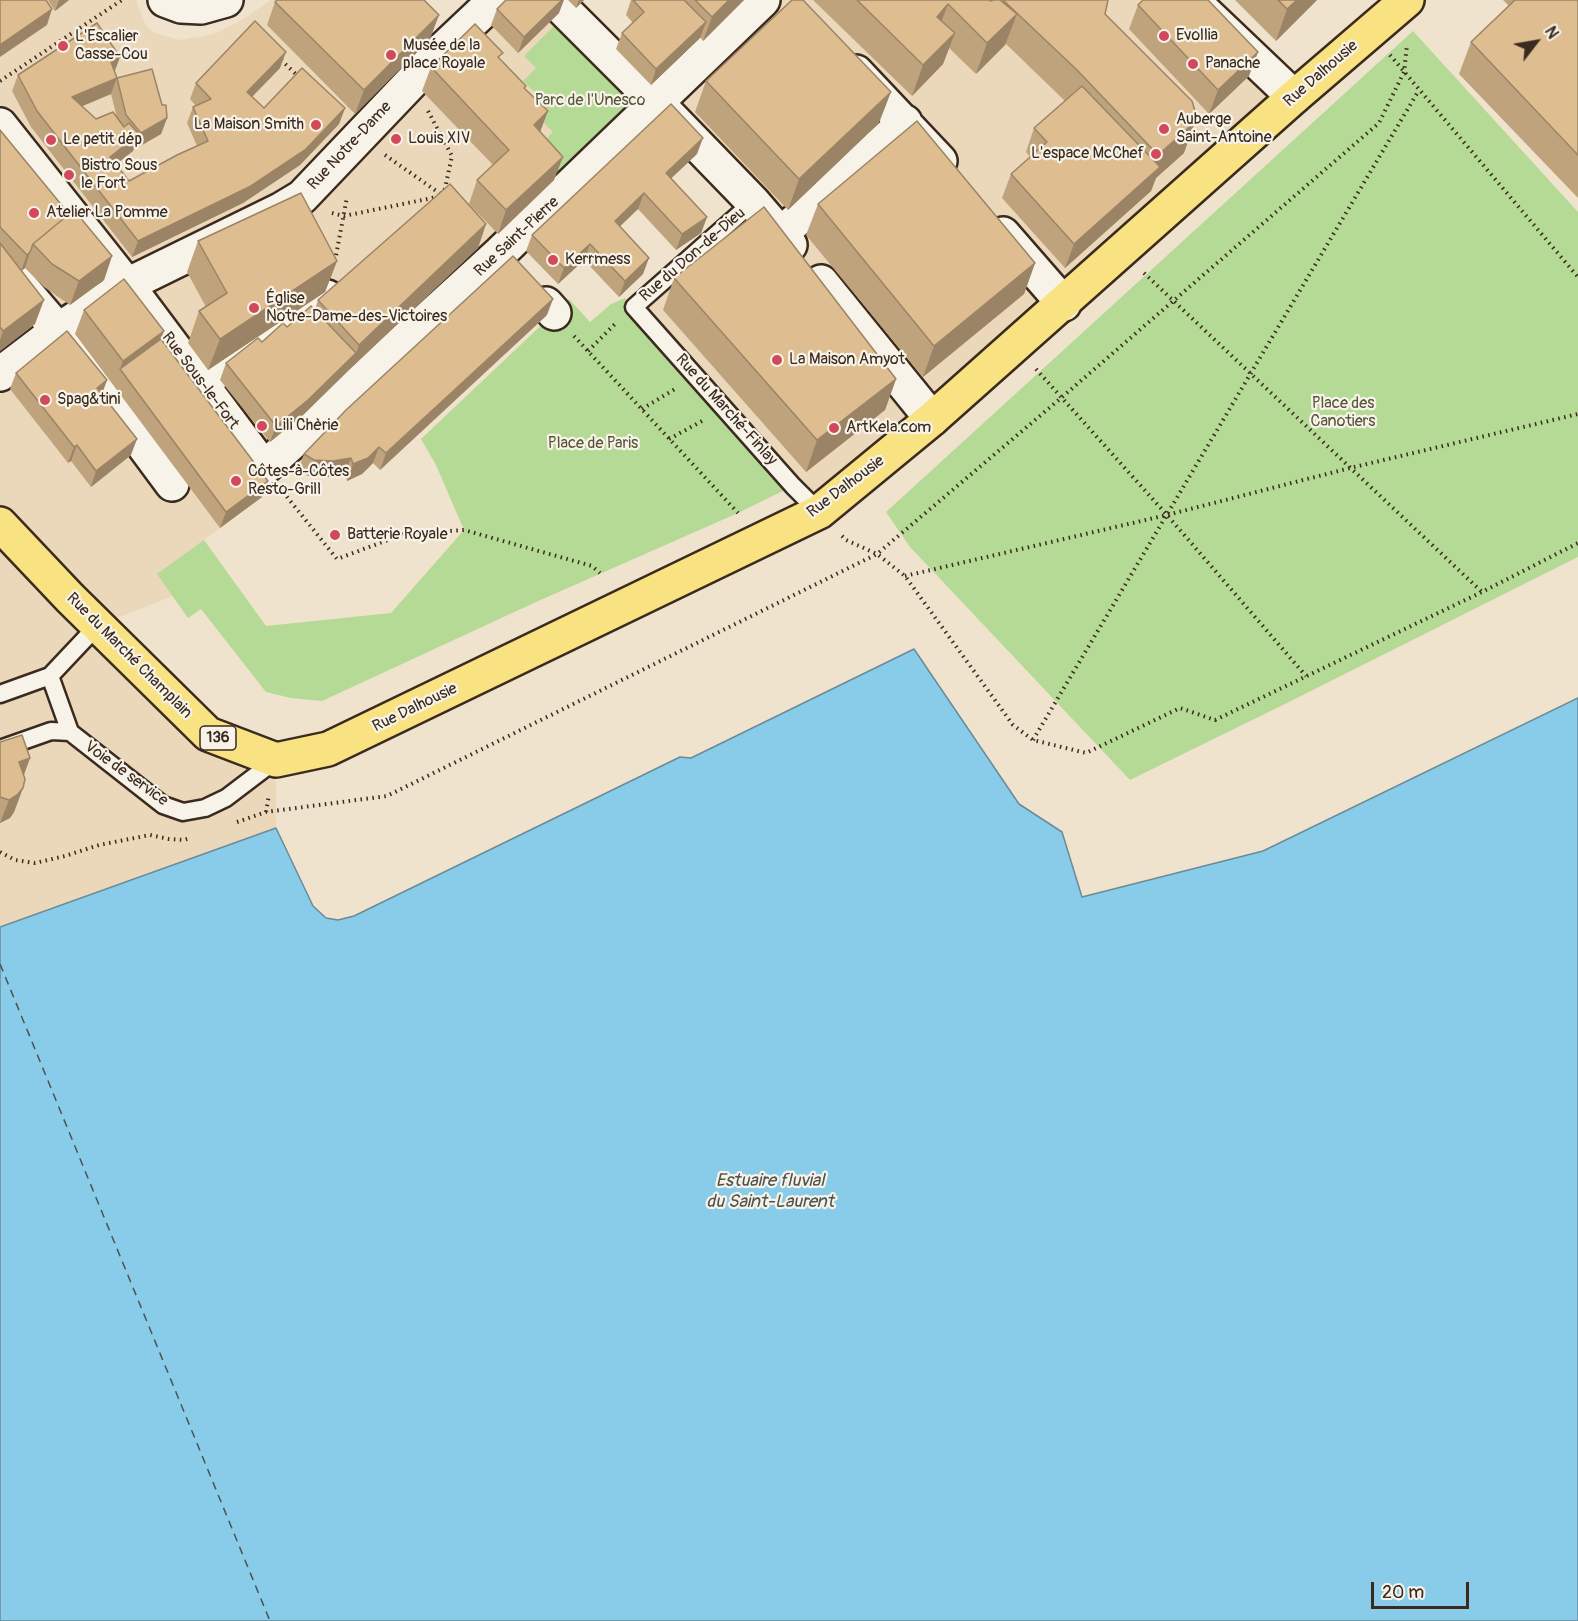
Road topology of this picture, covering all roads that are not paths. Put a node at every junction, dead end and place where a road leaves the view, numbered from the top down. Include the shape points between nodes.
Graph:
1 (165, 0) edge
2 (226, 0) edge
3 (495, 0) edge
4 (554, 0) edge
5 (1192, 0) edge
6 (1407, 0) edge
7 (780, 3) edge
8 (833, 49) edge
9 (1294, 97) junction
10 (656, 102) junction
11 (905, 122) junction
12 (0, 125) edge
13 (959, 183) edge
14 (753, 202) junction
15 (982, 210) edge
16 (781, 234) junction
17 (494, 247) junction
18 (0, 262) edge
19 (523, 278) edge
20 (128, 285) junction
21 (327, 297) edge
22 (1064, 304) junction
23 (634, 307) joint
24 (58, 330) junction
25 (0, 374) edge
26 (202, 382) junction
27 (932, 419) junction
28 (264, 468) joint
29 (172, 484) dead end
30 (819, 512) junction
31 (0, 524) edge
32 (98, 625) junction
33 (50, 676) junction
34 (0, 694) edge
35 (70, 732) junction
36 (0, 749) edge
37 (276, 760) junction

1 - 2 street via 201,7
3 - 20 street, Rue Notre-Dame via 312,188 288,206
4 - 10 street
5 - 9 street
6 - 9 main road, Rue Dalhousie
7 - 10 street, Rue Saint-Pierre
8 - 11 street
9 - 22 main road, Rue Dalhousie
10 - 14 street
10 - 17 street, Rue Saint-Pierre
11 - 13 street
11 - 16 street
12 - 20 street, Rue Sous-le-Fort
14 - 16 street
14 - 23 lane, Rue du Don-de-Dieu
15 - 22 street
16 - 27 street
17 - 19 street
17 - 28 street, Rue Saint-Pierre
18 - 24 street
20 - 24 street, Rue Notre-Dame
20 - 26 street, Rue Sous-le-Fort
21 - 26 street
22 - 27 main road, Rue Dalhousie
23 - 30 lane, Rue du Marché-Finlay
24 - 25 street, Rue Notre-Dame
24 - 29 street
26 - 28 street, Rue Sous-le-Fort
27 - 30 main road, Rue Dalhousie
30 - 37 main road, Rue Dalhousie via 328,749
31 - 32 main road, Rue du Marché Champlain
32 - 33 lane
32 - 37 main road, Rue du Marché Champlain / 136 via 208,734
33 - 34 lane
33 - 35 lane, Voie de service
35 - 36 lane, Voie de service via 51,732
35 - 37 lane, Voie de service via 163,805 183,812 205,808 226,798

